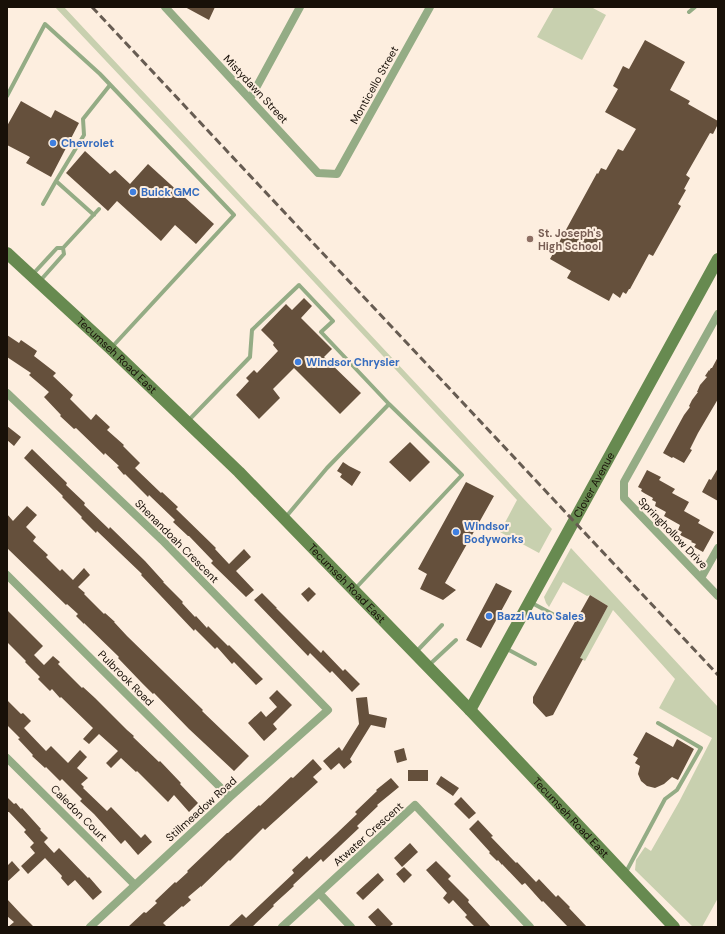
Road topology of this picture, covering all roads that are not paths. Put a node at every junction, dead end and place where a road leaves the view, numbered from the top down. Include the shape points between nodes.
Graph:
1 (165, 7) edge
2 (300, 7) edge
3 (430, 7) edge
4 (694, 7) edge
5 (689, 12) dead end
6 (110, 85) junction
7 (7, 96) edge
8 (250, 99) junction
9 (337, 174) joint
10 (56, 181) junction
11 (43, 204) dead end
12 (99, 209) dead end
13 (94, 215) junction
14 (63, 248) junction
15 (7, 253) edge
16 (718, 259) edge
17 (35, 279) junction
18 (718, 314) edge
19 (110, 348) junction
20 (7, 393) edge
21 (389, 404) junction
22 (187, 422) junction
23 (284, 518) junction
24 (718, 548) edge
25 (7, 575) edge
26 (701, 578) junction
27 (354, 590) junction
28 (718, 596) edge
29 (530, 602) junction
30 (560, 618) dead end
31 (442, 625) dead end
32 (456, 640) dead end
33 (504, 648) junction
34 (415, 653) junction
35 (535, 664) dead end
36 (428, 666) junction
37 (328, 710) joint
38 (470, 710) junction
39 (658, 723) dead end
40 (7, 758) edge
41 (230, 797) junction
42 (625, 874) junction
43 (135, 885) junction
44 (319, 893) junction
45 (90, 927) edge
46 (282, 927) edge
47 (350, 927) edge
48 (530, 927) edge
49 (674, 927) edge

1 - 8 street, Mistydawn Street
2 - 8 street
3 - 9 street, Monticello Street
4 - 5 lane
6 - 7 lane via 45,24
6 - 10 lane via 83,119 84,135
6 - 19 lane via 234,215
8 - 9 street, Mistydawn Street via 318,172
10 - 11 lane
10 - 13 lane
12 - 13 lane
13 - 14 lane
14 - 17 lane via 57,248
14 - 17 lane via 64,254
15 - 17 main road, Tecumseh Road East
16 - 29 main road, Clover Avenue
17 - 19 main road, Tecumseh Road East
18 - 26 street, Springhollow Drive via 624,482 624,498
19 - 22 main road, Tecumseh Road East
20 - 37 street, Shenandoah Crescent via 162,540
21 - 22 lane via 321,332 333,321 299,285 252,330 250,358
21 - 23 lane
21 - 27 lane via 462,476
22 - 23 main road, Tecumseh Road East
23 - 27 main road, Tecumseh Road East
24 - 26 street
25 - 41 street, Pulbrook Road
26 - 28 street, Springhollow Drive
27 - 34 main road, Tecumseh Road East
29 - 30 lane
29 - 33 main road, Clover Avenue
31 - 34 lane
32 - 36 lane
33 - 35 lane
33 - 38 main road, Clover Avenue
34 - 36 main road, Tecumseh Road East
36 - 38 main road, Tecumseh Road East
37 - 41 street, Stillmeadow Road
38 - 42 main road, Tecumseh Road East
39 - 42 lane via 701,748 677,790 665,799
40 - 43 street, Caledon Court
41 - 43 street, Stillmeadow Road
42 - 49 main road, Tecumseh Road East
43 - 45 street, Stillmeadow Road
44 - 46 street, Atwater Crescent
44 - 47 street
44 - 48 street, Atwater Crescent via 415,805

